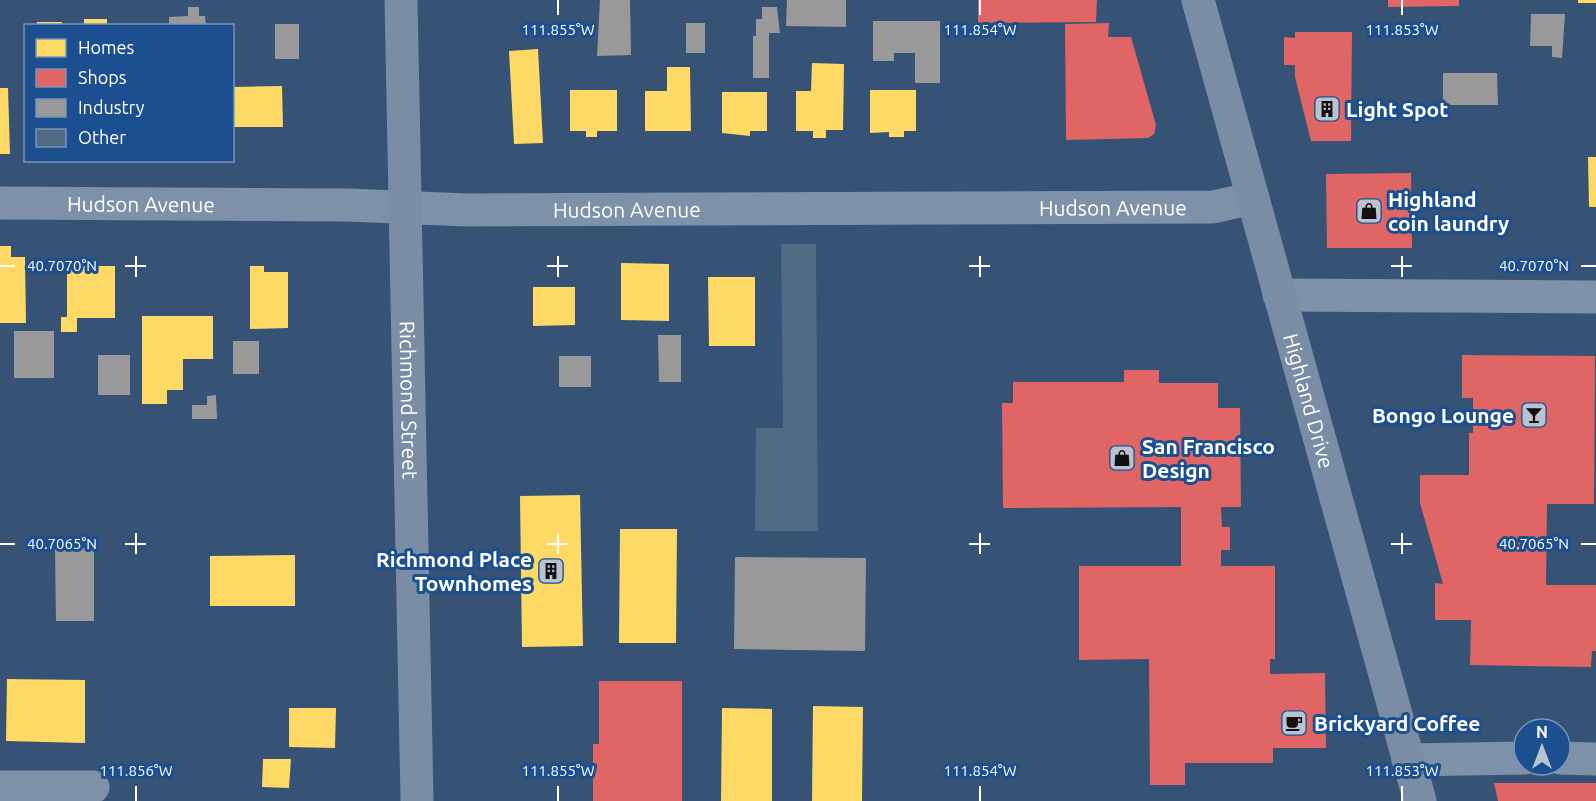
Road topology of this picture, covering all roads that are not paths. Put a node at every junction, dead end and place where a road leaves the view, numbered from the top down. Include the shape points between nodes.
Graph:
1 (401, 0) edge
2 (1198, 0) edge
3 (1253, 198) junction
4 (0, 203) edge
5 (407, 207) junction
6 (1279, 294) junction
7 (1596, 297) edge
8 (1512, 758) edge
9 (1572, 758) edge
10 (1596, 759) edge
11 (1408, 760) junction
12 (0, 787) edge
13 (93, 787) dead end
14 (417, 801) edge
15 (1420, 801) edge

1 - 5 main road, Richmond Street
2 - 3 main road, Highland Drive
3 - 5 street, Hudson Avenue via 1201,208
3 - 6 main road, Highland Drive
4 - 5 street, Hudson Avenue
5 - 14 main road, Richmond Street
6 - 7 street
6 - 11 main road, Highland Drive
8 - 11 street
9 - 10 street
11 - 15 main road, Highland Drive
12 - 13 street

